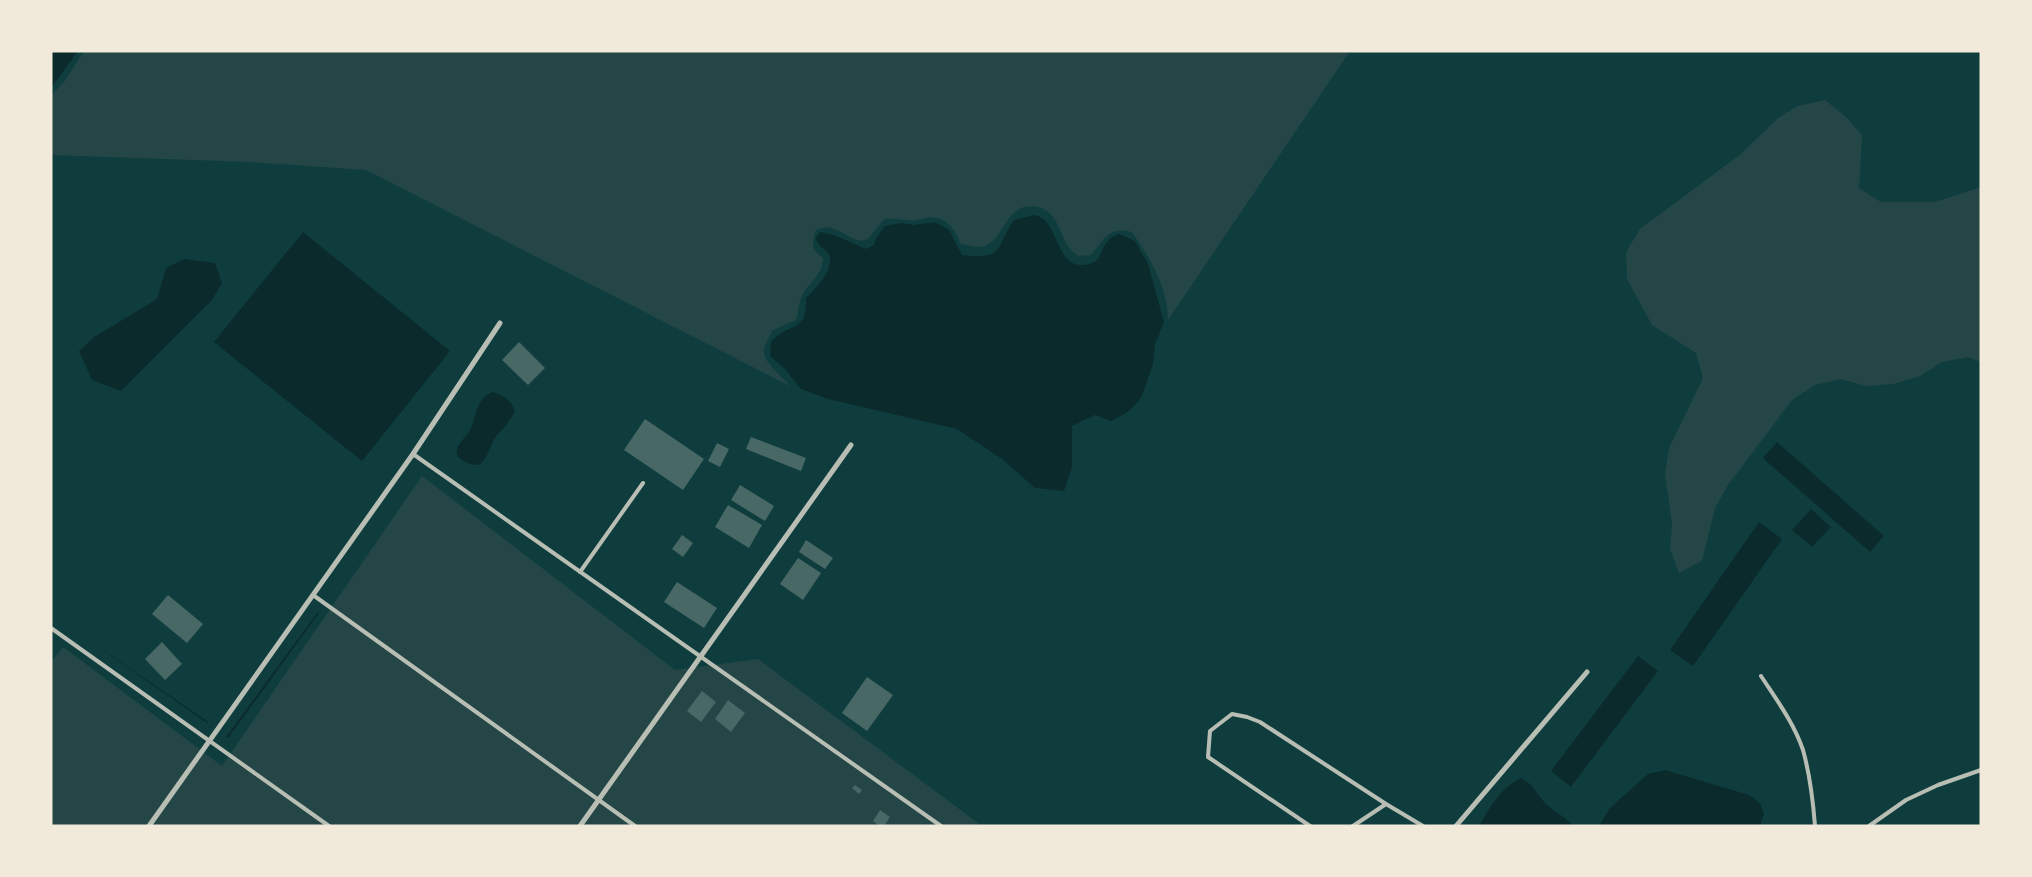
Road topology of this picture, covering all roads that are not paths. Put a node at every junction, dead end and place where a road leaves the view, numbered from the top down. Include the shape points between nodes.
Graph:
1 (500, 323) dead end
2 (851, 445) dead end
3 (413, 454) junction
4 (643, 482) dead end
5 (580, 572) junction
6 (313, 595) junction
7 (51, 628) edge
8 (700, 657) junction
9 (1587, 672) dead end
10 (1761, 676) dead end
11 (210, 741) junction
12 (1981, 770) edge
13 (599, 800) junction
14 (1386, 804) junction
15 (149, 826) edge
16 (329, 826) edge
17 (580, 826) edge
18 (635, 826) edge
19 (940, 826) edge
20 (1310, 826) edge
21 (1353, 826) edge
22 (1423, 826) edge
23 (1456, 826) edge
24 (1815, 826) edge
25 (1869, 826) edge

1 - 3 street
2 - 8 street
3 - 5 lane
3 - 6 street
4 - 5 lane
5 - 8 lane
6 - 11 street
6 - 13 lane
7 - 11 lane
8 - 13 street
8 - 19 lane
9 - 23 street
10 - 24 lane via 1789,719 1802,749 1812,788
11 - 15 street
11 - 16 lane
12 - 25 lane via 1906,800
13 - 17 street
13 - 18 lane
14 - 20 lane via 1260,722 1232,714 1210,731 1208,756
14 - 21 lane
14 - 22 lane

